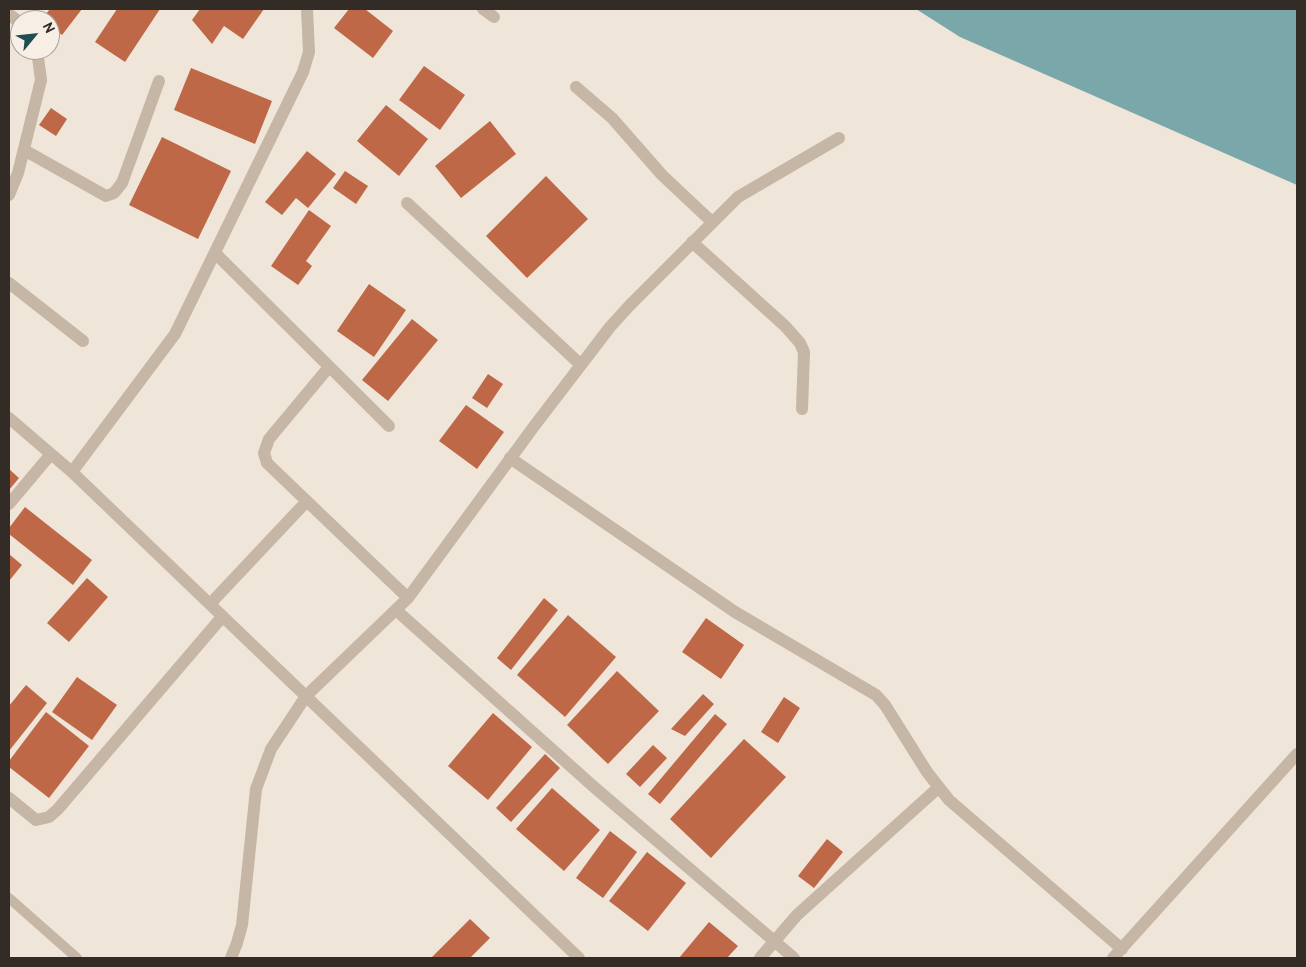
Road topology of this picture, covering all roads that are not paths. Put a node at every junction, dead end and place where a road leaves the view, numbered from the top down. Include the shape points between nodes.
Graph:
1 (307, 9) edge
2 (483, 9) edge
3 (494, 17) dead end
4 (38, 60) edge
5 (159, 81) dead end
6 (576, 87) dead end
7 (839, 138) dead end
8 (24, 150) junction
9 (9, 195) edge
10 (407, 204) dead end
11 (712, 222) junction
12 (692, 242) junction
13 (215, 253) junction
14 (9, 283) edge
15 (82, 341) dead end
16 (581, 365) junction
17 (329, 367) junction
18 (802, 410) dead end
19 (9, 418) edge
20 (389, 426) dead end
21 (51, 454) junction
22 (510, 458) junction
23 (72, 472) junction
24 (307, 501) junction
25 (9, 504) edge
26 (408, 598) junction
27 (210, 604) junction
28 (396, 610) junction
29 (222, 617) junction
30 (306, 696) junction
31 (1297, 754) edge
32 (938, 788) junction
33 (9, 798) edge
34 (9, 898) edge
35 (774, 941) junction
36 (1118, 953) edge
37 (76, 958) edge
38 (231, 958) edge
39 (578, 958) edge
40 (760, 958) edge
41 (794, 958) edge

1 - 13 street via 309,52 303,72
2 - 3 street
4 - 8 street via 41,80
5 - 8 street via 122,183 114,193 106,196
6 - 11 street via 612,118 662,175
7 - 11 street via 738,197
8 - 9 street
10 - 16 street
11 - 12 street
12 - 16 street via 617,320
12 - 18 street via 800,342 804,352
13 - 17 street
13 - 23 street via 175,334
14 - 15 street
16 - 22 street
17 - 20 street
17 - 24 street via 269,439 264,453 267,463
19 - 21 street
21 - 23 street
21 - 25 street
22 - 26 street
22 - 32 street via 735,612 876,695
23 - 27 street
24 - 26 street
24 - 27 street
26 - 28 street
27 - 29 street
28 - 30 street
28 - 35 street via 594,787
29 - 30 street
29 - 33 street via 54,813 36,820
30 - 38 street via 271,749 256,789 242,925
30 - 39 street
31 - 36 street
32 - 35 street via 797,915
32 - 36 street
34 - 37 lane
35 - 40 street
35 - 41 street

